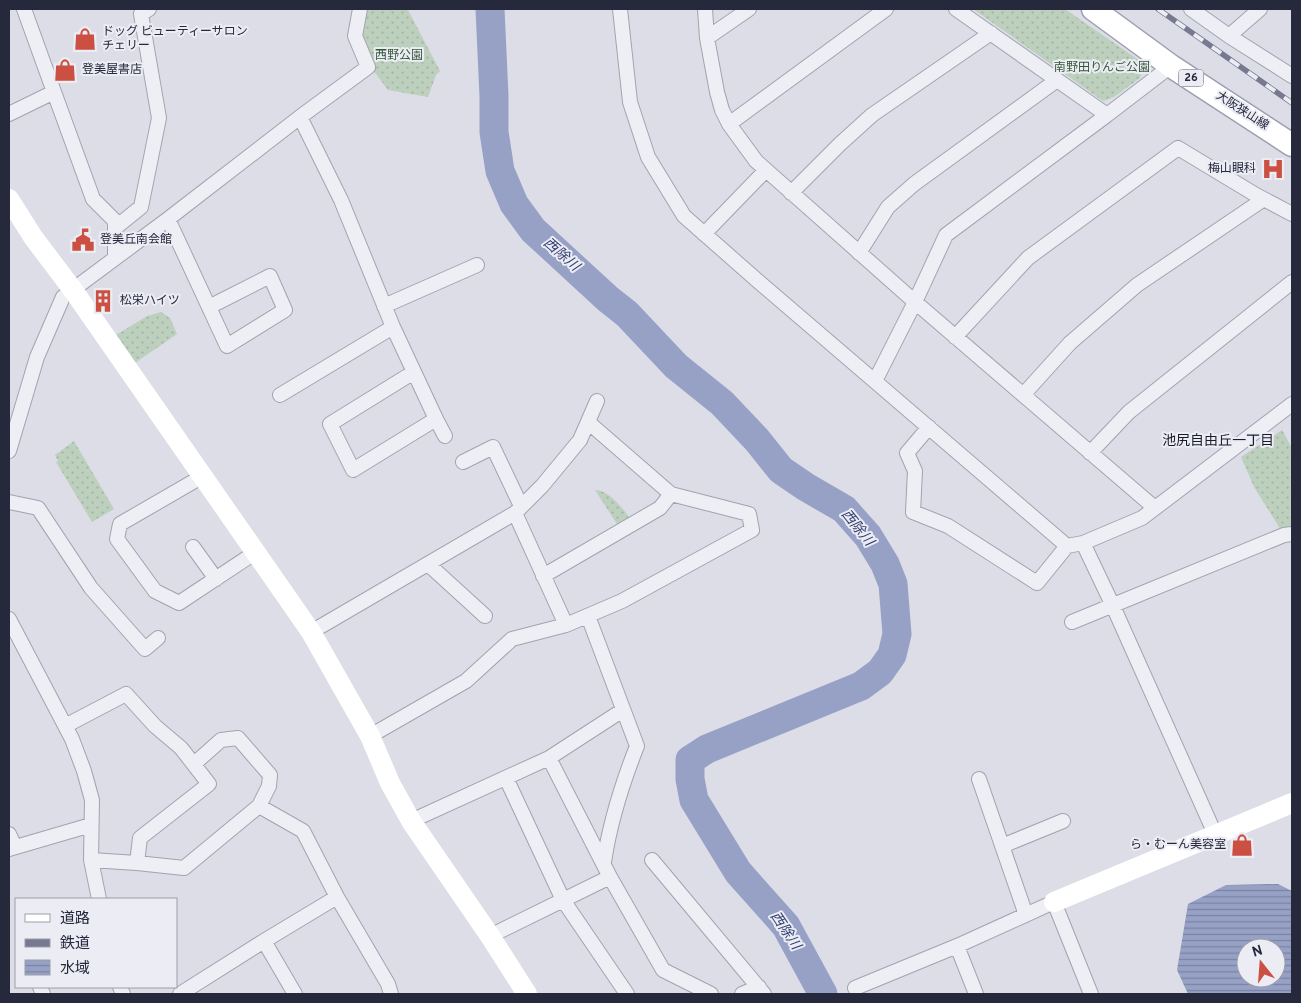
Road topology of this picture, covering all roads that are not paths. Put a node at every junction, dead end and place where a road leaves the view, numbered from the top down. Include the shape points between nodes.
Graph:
1 (24, 9) edge
2 (149, 9) edge
3 (360, 9) edge
4 (620, 9) edge
5 (705, 9) edge
6 (749, 9) edge
7 (886, 9) edge
8 (956, 9) edge
9 (1093, 9) edge
10 (1191, 9) edge
11 (1260, 9) edge
12 (990, 33) junction
13 (1229, 36) junction
14 (707, 38) junction
15 (1171, 66) junction
16 (1292, 76) edge
17 (1057, 80) junction
18 (54, 92) junction
19 (9, 114) edge
20 (1107, 115) junction
21 (300, 117) junction
22 (729, 124) junction
23 (1292, 145) edge
24 (766, 170) junction
25 (791, 193) junction
26 (9, 199) edge
27 (1264, 199) junction
28 (1292, 214) edge
29 (168, 219) junction
30 (115, 228) junction
31 (704, 234) junction
32 (859, 253) junction
33 (115, 258) junction
34 (477, 265) dead end
35 (1292, 282) edge
36 (73, 290) junction
37 (915, 302) junction
38 (384, 306) junction
39 (209, 307) junction
40 (393, 327) junction
41 (955, 337) junction
42 (414, 372) junction
43 (875, 381) junction
44 (1023, 395) junction
45 (280, 396) dead end
46 (597, 401) dead end
47 (1292, 404) edge
48 (436, 419) junction
49 (588, 422) junction
50 (928, 427) junction
51 (445, 436) dead end
52 (9, 451) edge
53 (1090, 452) junction
54 (463, 462) dead end
55 (204, 476) junction
56 (671, 494) junction
57 (9, 502) edge
58 (1155, 508) junction
59 (518, 510) junction
60 (1292, 534) edge
61 (1083, 543) junction
62 (1067, 546) junction
63 (193, 547) dead end
64 (256, 552) junction
65 (428, 564) junction
66 (544, 576) junction
67 (216, 579) junction
68 (1113, 606) junction
69 (485, 616) dead end
70 (588, 616) junction
71 (9, 619) edge
72 (1072, 622) dead end
73 (566, 625) junction
74 (311, 632) junction
75 (158, 638) dead end
76 (623, 710) junction
77 (65, 726) junction
78 (370, 736) junction
79 (549, 758) junction
80 (194, 764) junction
81 (506, 778) junction
82 (979, 779) dead end
83 (1292, 803) edge
84 (259, 806) junction
85 (411, 821) junction
86 (1063, 821) dead end
87 (91, 825) junction
88 (9, 834) edge
89 (1215, 834) junction
90 (1002, 846) junction
91 (12, 848) edge
92 (91, 860) junction
93 (652, 860) dead end
94 (604, 862) junction
95 (137, 863) junction
96 (610, 877) junction
97 (336, 897) junction
98 (99, 898) edge
99 (564, 900) junction
100 (1054, 902) junction
101 (1026, 915) junction
102 (490, 936) junction
103 (264, 941) junction
104 (957, 946) junction
105 (855, 988) dead end
106 (761, 990) edge
107 (180, 994) edge
108 (296, 994) edge
109 (391, 994) edge
110 (527, 994) edge
111 (628, 994) edge
112 (711, 994) edge
113 (742, 994) edge
114 (976, 994) edge
115 (1091, 994) edge

1 - 18 street
2 - 30 street via 141,14 159,118 141,207
3 - 21 street via 355,36 368,67
4 - 31 street via 630,102 648,157 684,216
5 - 14 street
6 - 14 street
7 - 22 street
8 - 12 street
9 - 15 main road, 大阪狭山線 / 26
10 - 13 street
11 - 13 street
12 - 17 street
12 - 25 street via 872,115
13 - 16 street
14 - 22 street via 717,92
15 - 20 street
15 - 23 main road, 大阪狭山線 / 26
17 - 20 street
17 - 32 street via 914,184 888,207
18 - 19 street
18 - 30 street via 93,198 115,221
20 - 37 street via 946,235
21 - 29 street
21 - 38 street via 341,200
22 - 24 street
24 - 25 street
24 - 31 street
25 - 32 street
26 - 36 street
27 - 28 street
27 - 41 street via 1178,148 1028,258
27 - 44 street via 1137,285 1070,343
29 - 33 street
29 - 39 street
30 - 33 street
31 - 43 street
32 - 37 street
33 - 36 street
34 - 38 street
35 - 53 street via 1129,412
36 - 52 street via 62,296 37,357
36 - 55 street
37 - 41 street
37 - 43 street
38 - 40 street
39 - 39 street via 270,276 285,310 227,346
40 - 42 street
40 - 45 street
41 - 44 street
42 - 48 street
42 - 48 street via 330,424 353,470
43 - 50 street
44 - 53 street
46 - 49 street
47 - 58 street
48 - 51 street
49 - 56 street
49 - 59 street via 580,440
50 - 62 street
50 - 62 street via 907,453 915,471 913,512 948,526 1037,583
53 - 58 street
54 - 59 street via 493,447
55 - 64 street
55 - 67 street via 120,524 117,539 155,591 179,603
56 - 66 street via 660,508
56 - 70 street via 749,514 752,530 630,597
57 - 75 street via 38,508 91,588 145,649
58 - 61 street via 1142,518
59 - 65 street
59 - 66 street
60 - 68 street
61 - 62 street
61 - 68 street
63 - 67 street
64 - 67 street
64 - 74 street
65 - 69 street
65 - 74 street
66 - 73 street
68 - 72 street
68 - 89 street
70 - 73 street
70 - 76 street
71 - 77 street
73 - 78 street via 512,639 466,681
74 - 78 street
76 - 79 street
76 - 94 street via 637,746 623,783
77 - 80 street via 126,694
77 - 87 street via 92,800
78 - 85 street
79 - 81 street
79 - 94 street
80 - 84 street via 221,740 238,738 270,775 269,786
80 - 95 street via 209,784 140,838
81 - 85 street
81 - 99 street
82 - 90 street
83 - 89 street
84 - 95 street via 184,868
84 - 97 street via 303,831
85 - 102 street
86 - 90 street
87 - 91 street
87 - 92 street
88 - 91 street
89 - 100 street
90 - 101 street
92 - 95 street
92 - 98 street
93 - 106 street
94 - 96 street
96 - 99 street
96 - 112 street via 663,970
97 - 103 street
97 - 109 street
99 - 102 street
99 - 111 street
100 - 101 street
100 - 115 street
101 - 104 street
102 - 110 street
103 - 107 street
103 - 108 street
104 - 105 street
104 - 114 street
106 - 113 street

